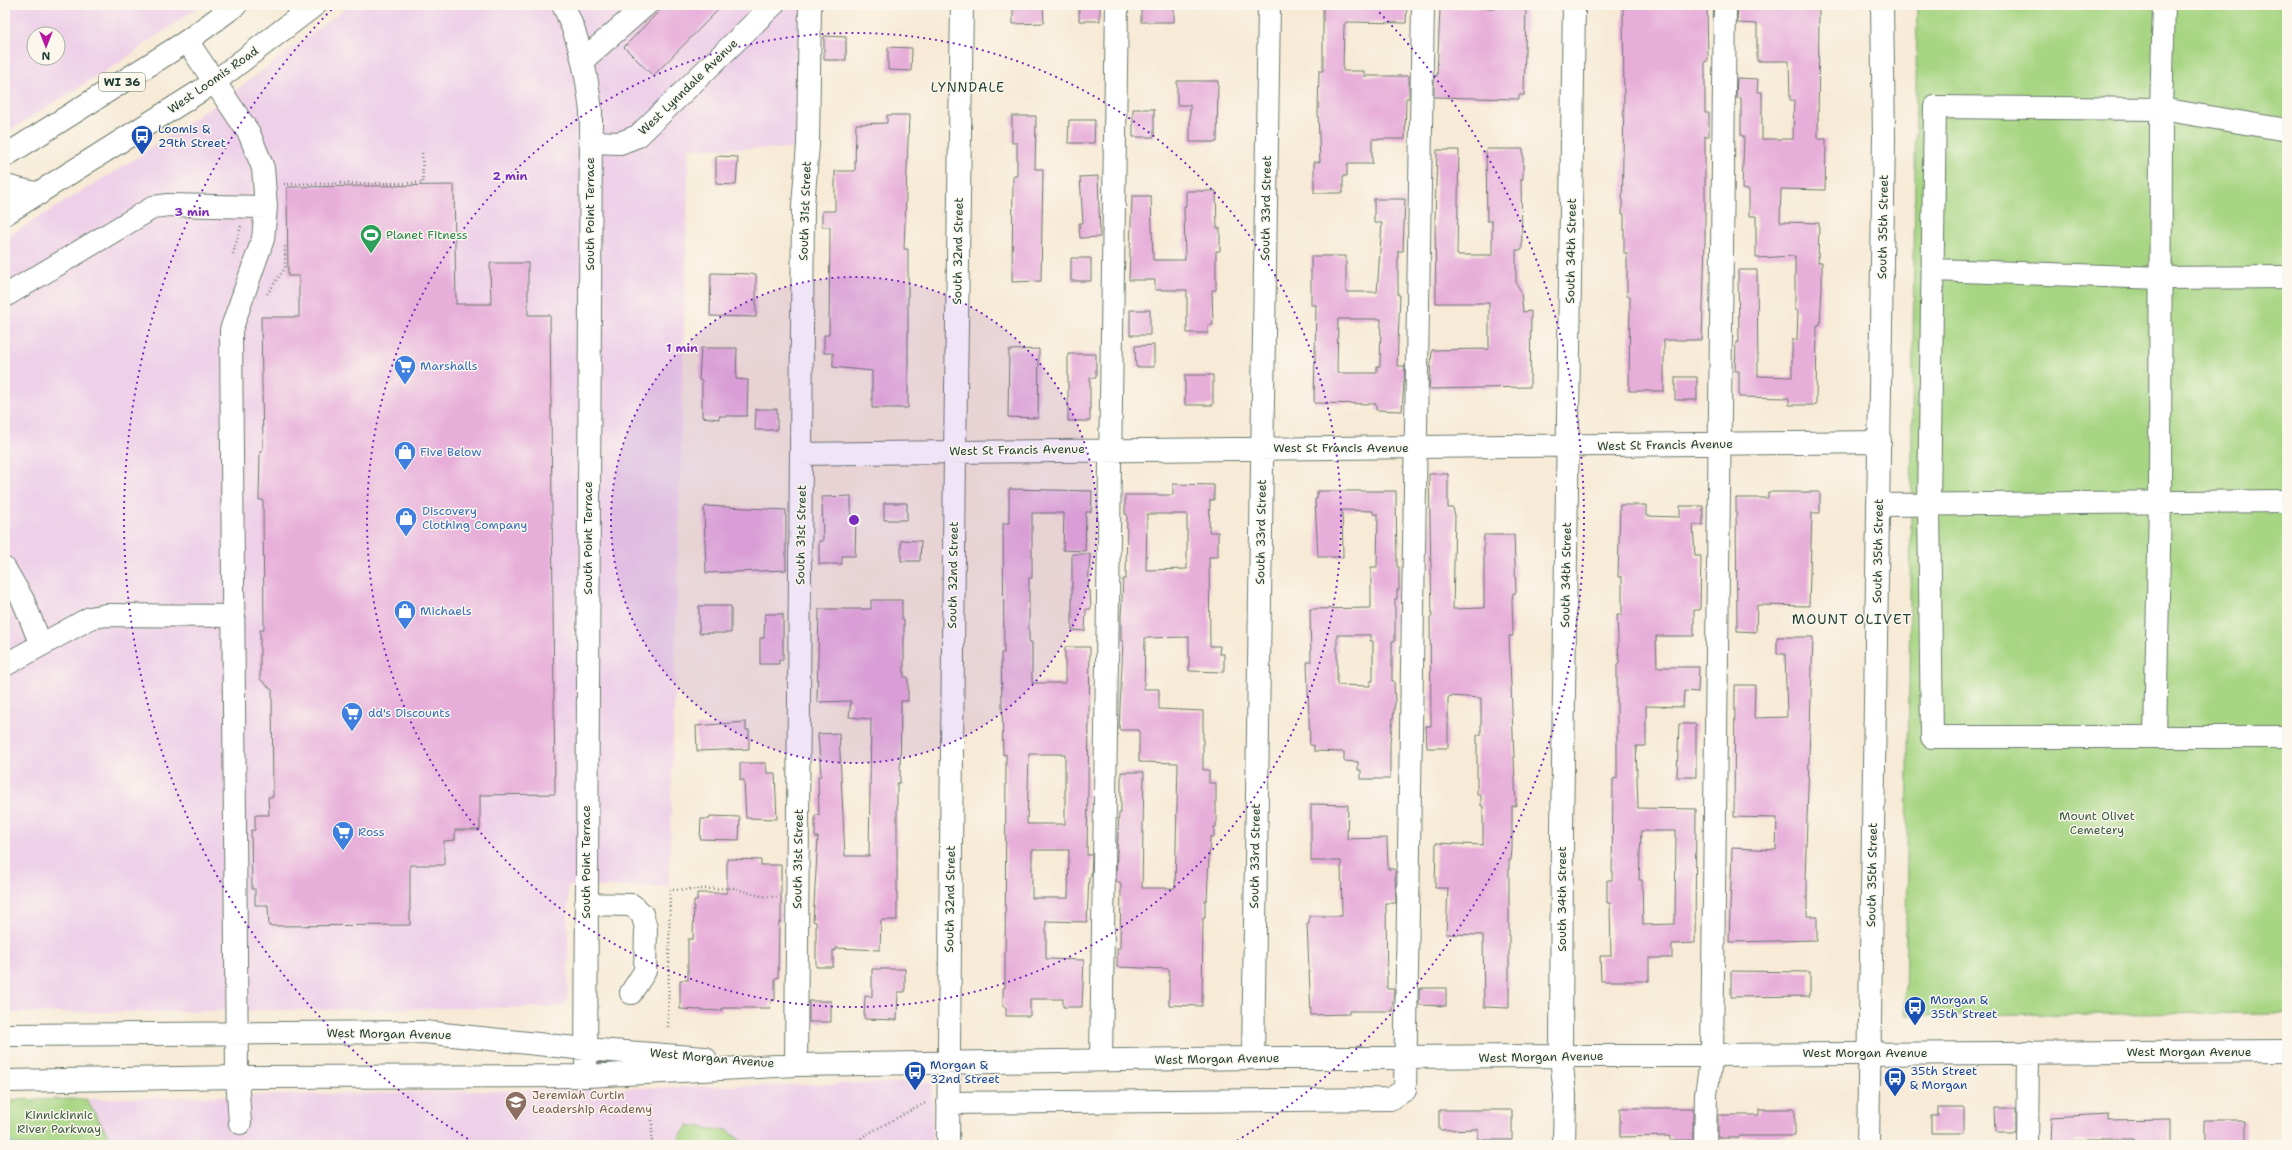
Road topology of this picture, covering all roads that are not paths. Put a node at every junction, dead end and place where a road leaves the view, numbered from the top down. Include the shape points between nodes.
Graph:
1 (236, 5) edge
2 (315, 5) edge
3 (563, 5) edge
4 (646, 5) edge
5 (772, 5) edge
6 (810, 5) edge
7 (962, 5) edge
8 (1117, 5) edge
9 (1269, 5) edge
10 (1424, 5) edge
11 (1574, 5) edge
12 (1725, 5) edge
13 (1882, 5) edge
14 (2164, 5) edge
15 (187, 41) junction
16 (584, 60) junction
17 (213, 83) junction
18 (2161, 109) junction
19 (2287, 130) edge
20 (590, 142) junction
21 (7, 152) edge
22 (5, 186) edge
23 (39, 194) junction
24 (266, 207) junction
25 (5, 214) edge
26 (1934, 270) junction
27 (2287, 277) edge
28 (2161, 278) junction
29 (5, 296) edge
30 (1880, 442) junction
31 (1720, 444) junction
32 (1568, 447) junction
33 (1262, 448) junction
34 (1416, 448) junction
35 (1109, 449) junction
36 (955, 451) junction
37 (802, 454) junction
38 (2160, 501) junction
39 (2287, 501) edge
40 (1878, 505) junction
41 (1929, 505) junction
42 (5, 569) edge
43 (234, 616) junction
44 (41, 645) junction
45 (5, 665) edge
46 (2155, 737) junction
47 (2287, 737) edge
48 (586, 904) junction
49 (631, 993) dead end
50 (237, 1032) junction
51 (5, 1035) edge
52 (585, 1048) junction
53 (2287, 1051) edge
54 (2028, 1052) junction
55 (1869, 1053) junction
56 (1712, 1055) junction
57 (1561, 1057) junction
58 (1253, 1058) junction
59 (1405, 1058) junction
60 (1101, 1060) junction
61 (948, 1063) junction
62 (796, 1065) junction
63 (586, 1076) junction
64 (237, 1077) junction
65 (5, 1081) edge
66 (938, 1102) junction
67 (240, 1123) dead end
68 (948, 1145) edge
69 (1564, 1145) edge
70 (1705, 1145) edge
71 (1868, 1145) edge
72 (2027, 1145) edge

1 - 15 street, WI 36
2 - 17 street, West Loomis Road
3 - 16 street, South Point Terrace via 575,29
4 - 16 street
5 - 20 street, West Lynndale Avenue via 638,136 620,143
6 - 37 street, South 31st Street via 808,145 803,205
7 - 36 street, South 32nd Street
8 - 35 street
9 - 33 street, South 33rd Street
10 - 34 street
11 - 32 street, South 34th Street
12 - 31 street
13 - 30 street, South 35th Street via 1884,137
14 - 18 street
15 - 17 street
15 - 21 street, WI 36
16 - 20 street, South Point Terrace via 591,112
17 - 23 street, West Loomis Road
17 - 24 street via 249,133 263,168
18 - 19 street
18 - 26 street via 1935,107
18 - 28 street
20 - 48 street, South Point Terrace
22 - 23 street
23 - 25 street, West Loomis Road
24 - 29 street via 154,207
24 - 43 street via 263,240 231,330
26 - 28 street
26 - 41 street
27 - 28 street
28 - 38 street
30 - 31 street, West St Francis Avenue
30 - 40 street, South 35th Street
31 - 32 street, West St Francis Avenue
31 - 56 street
32 - 34 street, West St Francis Avenue
32 - 57 street, South 34th Street
33 - 34 street, West St Francis Avenue
33 - 35 street, West St Francis Avenue
33 - 58 street, South 33rd Street
34 - 59 street
35 - 36 street, West St Francis Avenue
35 - 60 street
36 - 37 street, West St Francis Avenue
36 - 61 street, South 32nd Street
37 - 62 street, South 31st Street
38 - 39 street
38 - 41 street
38 - 46 street
40 - 41 street
40 - 55 street, South 35th Street
41 - 46 street via 1932,737
42 - 44 street via 23,600
43 - 44 street via 106,615 90,618
43 - 50 street
44 - 45 street
46 - 47 street
48 - 49 street via 632,905 642,914 646,928 645,972
48 - 52 street, South Point Terrace
50 - 51 street, West Morgan Avenue
50 - 52 street, West Morgan Avenue via 424,1032
50 - 64 street
52 - 62 street, West Morgan Avenue
52 - 63 street, South Point Terrace
53 - 54 street, West Morgan Avenue
54 - 55 street, West Morgan Avenue
54 - 72 street
55 - 56 street, West Morgan Avenue
55 - 71 street, South 35th Street
56 - 57 street, West Morgan Avenue
56 - 70 street via 1706,1094
57 - 59 street, West Morgan Avenue
57 - 69 street, South 34th Street via 1565,1095
58 - 59 street, West Morgan Avenue
58 - 60 street, West Morgan Avenue
59 - 66 street via 1405,1090 1390,1099
60 - 61 street, West Morgan Avenue
61 - 62 street, West Morgan Avenue
61 - 66 street, South 32nd Street
62 - 63 street, West Morgan Avenue
63 - 64 street, West Morgan Avenue
64 - 65 street, West Morgan Avenue
64 - 67 street
66 - 68 street, South 32nd Street

